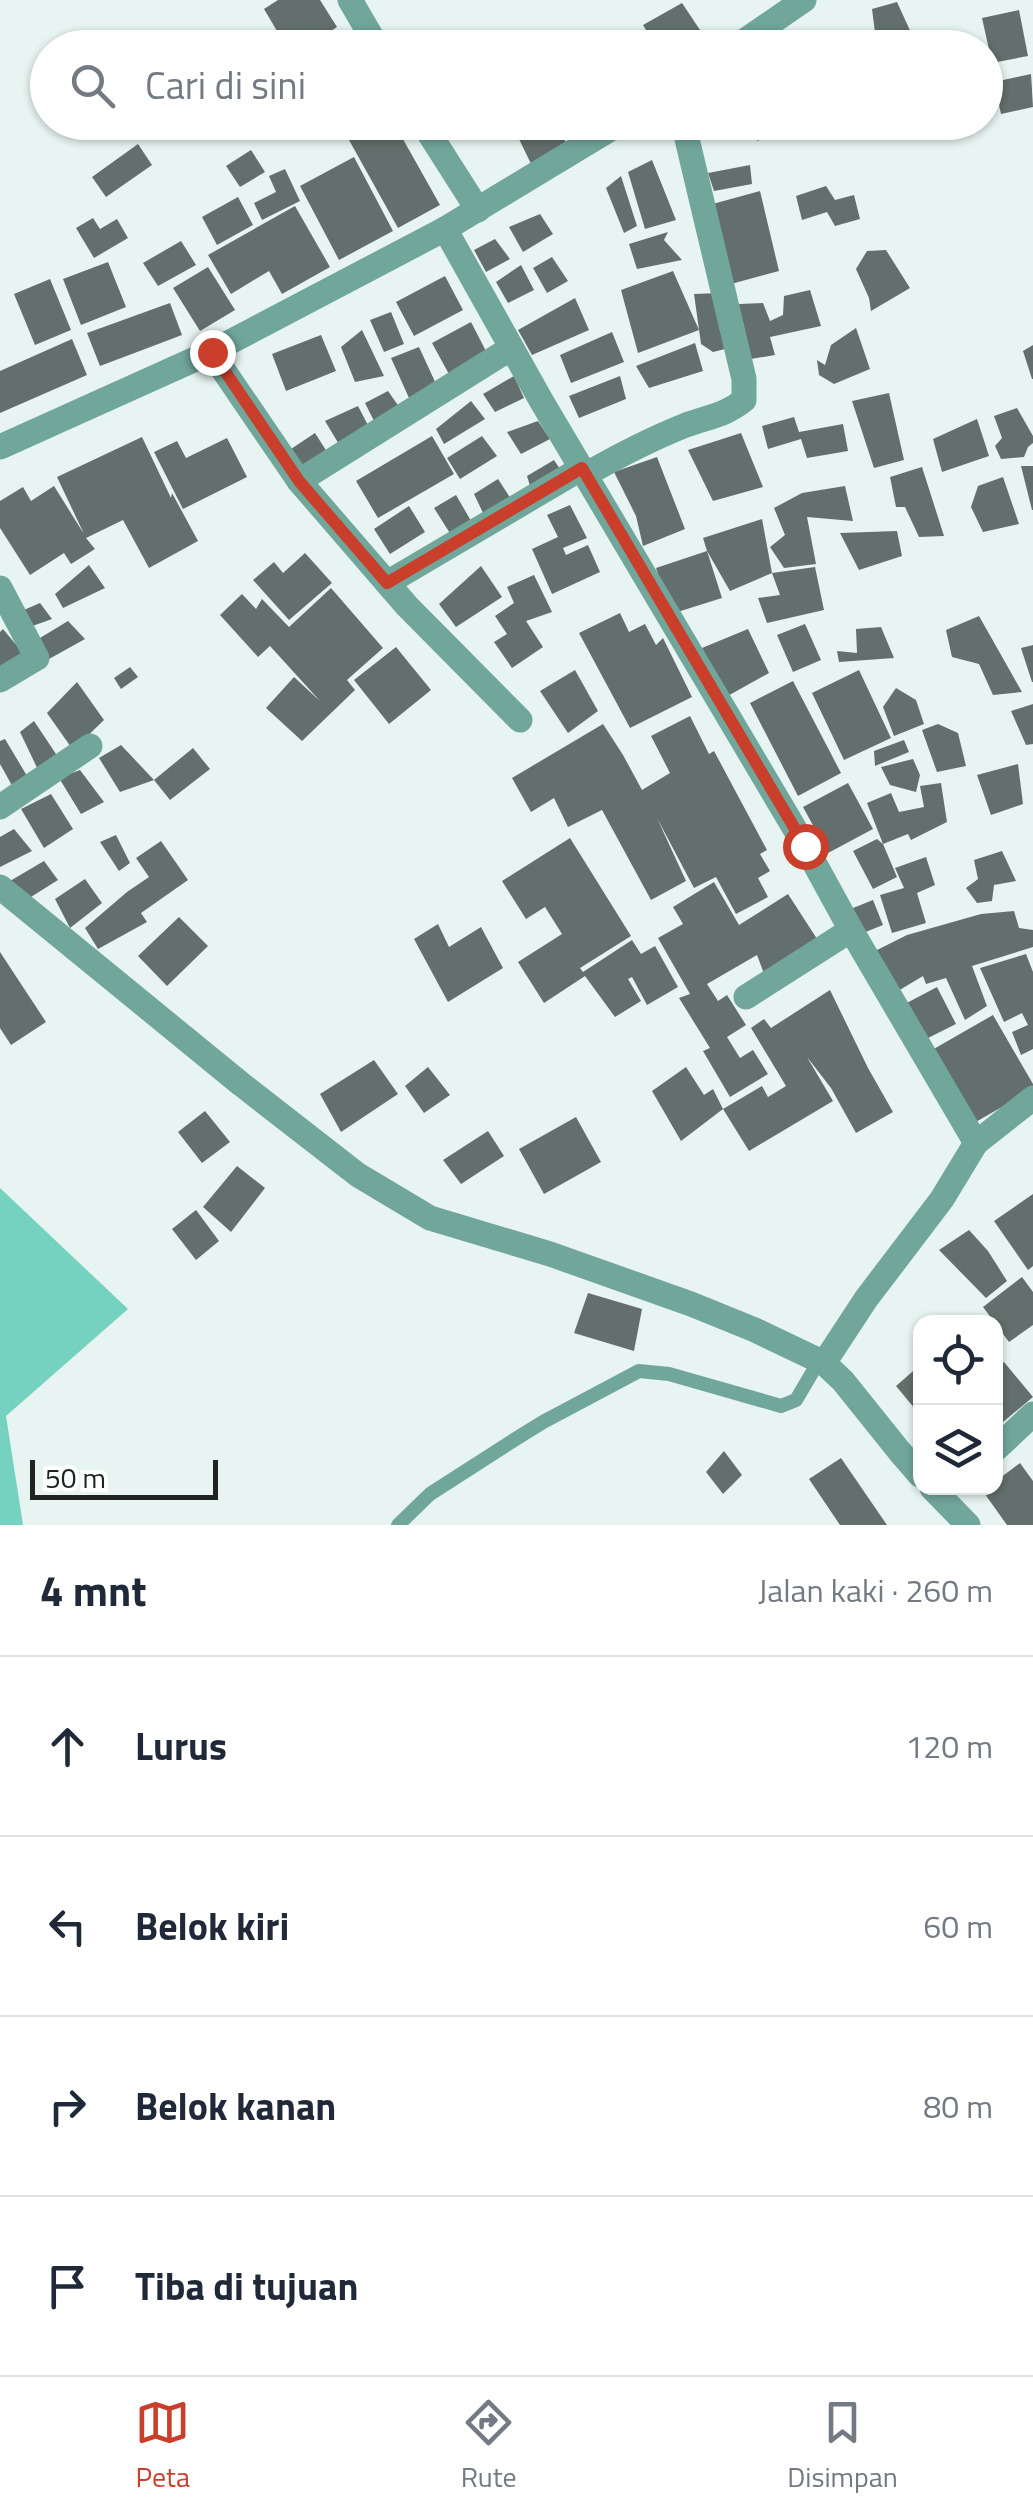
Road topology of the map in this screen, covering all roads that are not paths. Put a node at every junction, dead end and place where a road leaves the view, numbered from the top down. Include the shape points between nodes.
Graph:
1 (350, 0) edge
2 (804, 0) edge
3 (368, 30) edge
4 (760, 30) edge
5 (433, 140) edge
6 (593, 140) edge
7 (687, 140) edge
8 (478, 210) junction
9 (444, 229) junction
10 (511, 348) junction
11 (212, 352) junction
12 (0, 447) edge
13 (583, 472) junction
14 (299, 481) junction
15 (387, 583) junction
16 (0, 588) edge
17 (0, 680) edge
18 (520, 720) dead end
19 (90, 746) dead end
20 (0, 808) edge
21 (0, 887) edge
22 (850, 930) junction
23 (746, 997) dead end
24 (1033, 1098) edge
25 (976, 1144) junction
26 (821, 1362) junction
27 (1033, 1414) edge
28 (1003, 1442) edge
29 (913, 1467) edge
30 (946, 1495) edge
31 (398, 1525) edge
32 (968, 1525) edge

1 - 3 street
2 - 4 street
5 - 8 street
6 - 8 street
7 - 13 street via 744,400
8 - 9 street
9 - 10 street
9 - 11 street
10 - 13 street
10 - 14 street
11 - 12 street
11 - 14 street
13 - 15 street
13 - 22 street
14 - 15 street
15 - 18 street
16 - 17 street via 37,658
19 - 20 street
21 - 26 street via 358,1175 430,1218 691,1304
22 - 23 street
22 - 25 street
24 - 25 street
25 - 26 street
26 - 29 street
26 - 31 lane via 796,1400 782,1406 639,1371 514,1440 430,1494
27 - 28 street
30 - 32 street

